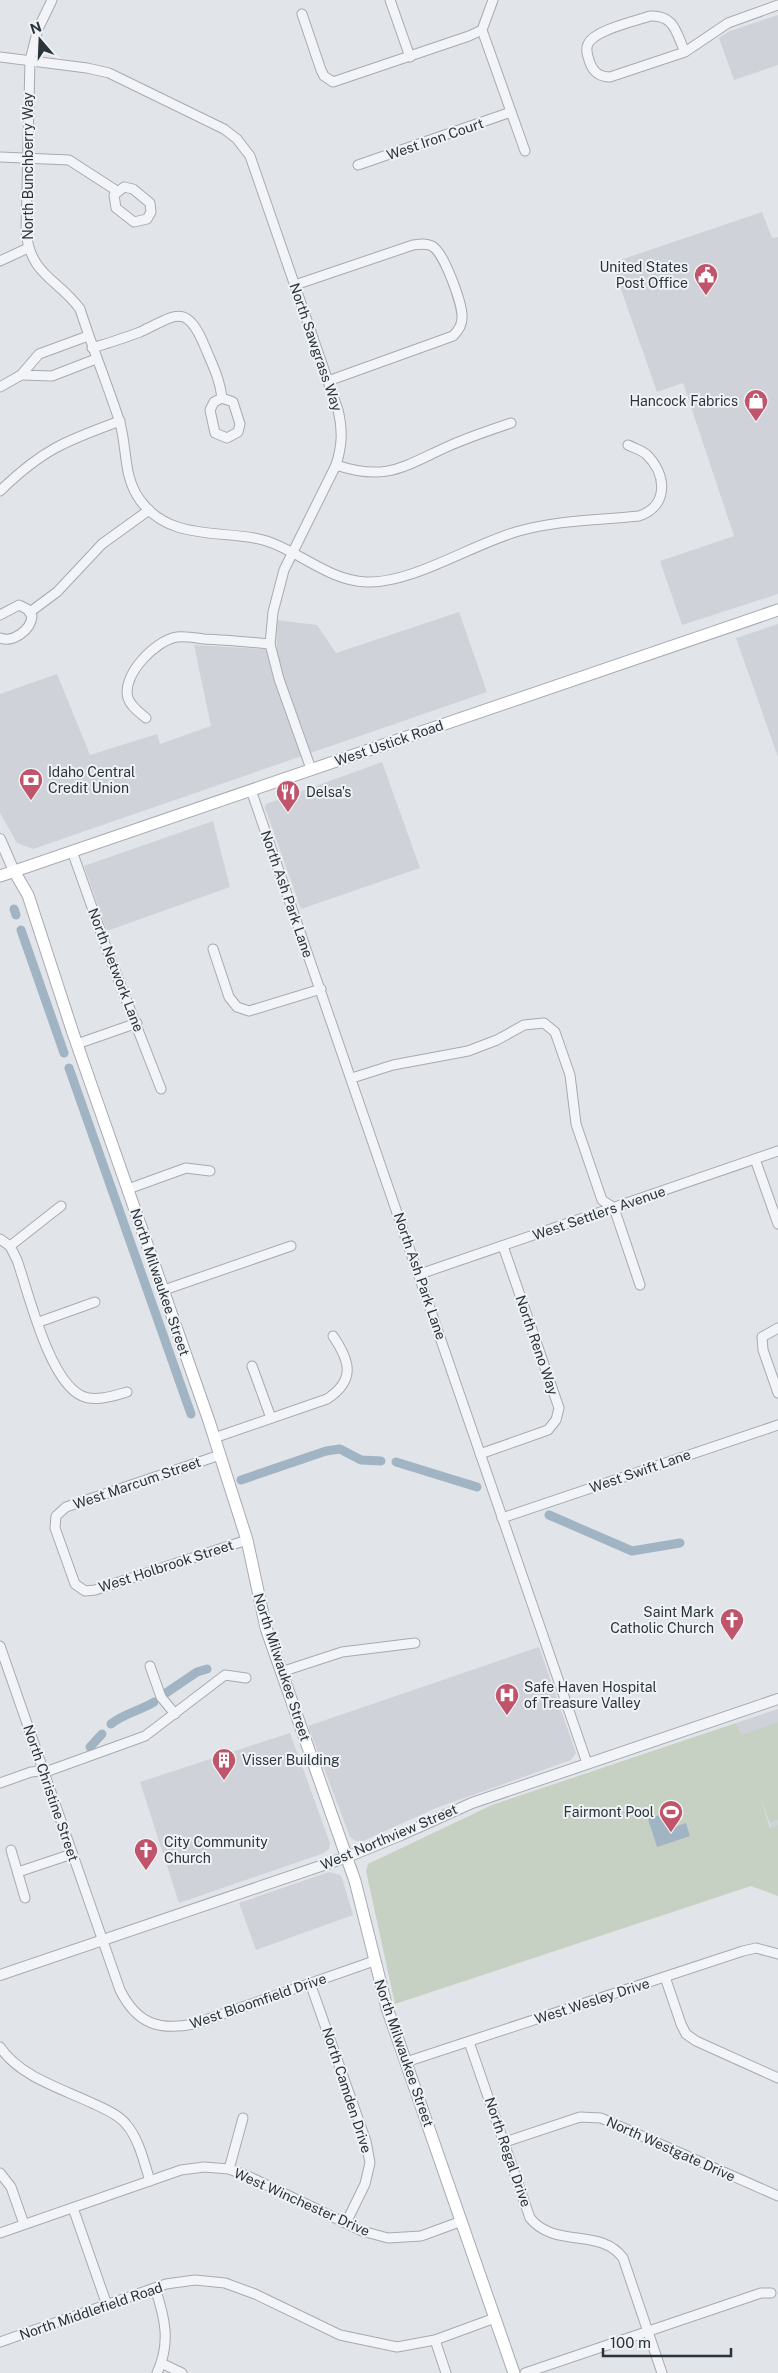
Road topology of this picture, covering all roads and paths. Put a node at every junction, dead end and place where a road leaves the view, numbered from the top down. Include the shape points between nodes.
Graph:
1 (52, 0) edge
2 (390, 0) edge
3 (494, 0) edge
4 (778, 5) edge
5 (302, 14) dead end
6 (482, 30) junction
7 (685, 52) junction
8 (0, 57) edge
9 (410, 57) junction
10 (30, 60) junction
11 (511, 112) junction
12 (525, 151) dead end
13 (0, 157) edge
14 (27, 157) junction
15 (358, 165) dead end
16 (117, 191) junction
17 (28, 248) junction
18 (0, 261) edge
19 (295, 285) junction
20 (88, 336) junction
21 (92, 348) junction
22 (96, 359) junction
23 (21, 375) junction
24 (328, 381) junction
25 (0, 387) edge
26 (222, 398) junction
27 (120, 421) junction
28 (511, 423) dead end
29 (628, 445) dead end
30 (336, 464) junction
31 (0, 491) edge
32 (149, 510) junction
33 (293, 552) junction
34 (778, 610) edge
35 (30, 612) junction
36 (0, 615) edge
37 (0, 638) edge
38 (270, 644) junction
39 (146, 718) dead end
40 (311, 770) junction
41 (251, 790) junction
42 (0, 839) edge
43 (72, 851) junction
44 (14, 871) junction
45 (0, 876) edge
46 (213, 950) dead end
47 (321, 989) junction
48 (136, 1022) junction
49 (77, 1044) junction
50 (352, 1078) junction
51 (161, 1089) dead end
52 (778, 1151) edge
53 (755, 1159) junction
54 (210, 1171) dead end
55 (128, 1189) junction
56 (61, 1206) dead end
57 (614, 1208) junction
58 (778, 1224) edge
59 (0, 1238) edge
60 (10, 1246) junction
61 (291, 1246) dead end
62 (503, 1246) junction
63 (420, 1274) junction
64 (640, 1285) dead end
65 (164, 1290) junction
66 (96, 1302) dead end
67 (39, 1322) junction
68 (778, 1328) edge
69 (333, 1336) dead end
70 (252, 1366) dead end
71 (127, 1392) dead end
72 (778, 1394) edge
73 (271, 1418) junction
74 (778, 1424) edge
75 (214, 1438) junction
76 (480, 1454) junction
77 (220, 1455) junction
78 (502, 1518) junction
79 (247, 1540) junction
80 (85, 1591) joint
81 (415, 1643) dead end
82 (0, 1646) edge
83 (150, 1666) dead end
84 (281, 1672) junction
85 (246, 1678) dead end
86 (778, 1699) edge
87 (175, 1714) junction
88 (588, 1763) junction
89 (44, 1771) junction
90 (0, 1783) edge
91 (11, 1850) dead end
92 (72, 1854) junction
93 (347, 1857) junction
94 (18, 1872) junction
95 (25, 1898) dead end
96 (102, 1940) junction
97 (778, 1954) edge
98 (374, 1961) junction
99 (0, 1975) edge
100 (665, 1976) junction
101 (310, 1983) junction
102 (470, 2042) junction
103 (0, 2047) edge
104 (406, 2062) junction
105 (778, 2078) edge
106 (243, 2118) dead end
107 (504, 2142) junction
108 (228, 2169) junction
109 (0, 2173) edge
110 (150, 2181) junction
111 (778, 2196) edge
112 (73, 2208) junction
113 (462, 2221) junction
114 (346, 2223) junction
115 (24, 2224) junction
116 (0, 2233) edge
117 (155, 2288) junction
118 (771, 2293) dead end
119 (107, 2305) junction
120 (496, 2318) junction
121 (647, 2332) junction
122 (435, 2340) junction
123 (0, 2342) edge
124 (161, 2363) junction
125 (157, 2373) edge
126 (182, 2373) edge
127 (446, 2373) edge
128 (514, 2373) edge
129 (525, 2373) edge
130 (662, 2373) edge

1 - 10 street, North Bunchberry Way via 38,29
2 - 9 street
3 - 6 street
4 - 7 street via 728,23
5 - 9 street via 321,70 328,80 339,81
6 - 9 street
6 - 11 street
7 - 7 street via 672,23 660,15 598,34 588,44 592,67 600,76 610,78
8 - 10 street, North Sawgrass Way
10 - 14 street, North Bunchberry Way
10 - 19 street, North Sawgrass Way via 109,73 224,129 237,139 250,156
11 - 12 street
11 - 15 street, West Iron Court
13 - 14 street
14 - 16 street via 69,160
14 - 17 street, North Bunchberry Way
16 - 16 street via 113,199 116,208 134,222 147,219 151,207 147,200 128,187
17 - 18 street
17 - 20 street, North Bunchberry Way via 42,272 80,309
19 - 24 street, North Sawgrass Way
19 - 24 street via 423,244 440,253 461,308 460,328 453,336
20 - 21 street, North Bunchberry Way
20 - 23 street via 39,354
21 - 22 street, North Bunchberry Way
21 - 26 street via 137,333 169,317 190,320 197,327 217,374
22 - 23 street via 52,376
22 - 27 street, North Bunchberry Way
23 - 25 street
24 - 30 street, North Sawgrass Way via 342,430
26 - 26 street via 214,402 210,410 215,433 227,438 238,432 240,424 233,402
27 - 31 street via 65,441 24,468
27 - 32 street, North Bunchberry Way via 127,474 132,487
28 - 30 street via 394,471 364,473
29 - 33 street, North Bunchberry Way via 645,454 654,465 661,483 658,505 645,514 519,531 407,575 380,581 342,578
30 - 33 street, North Sawgrass Way
32 - 33 street, North Bunchberry Way via 171,526 184,530 253,538
32 - 35 street via 102,544 58,592
33 - 38 street, North Sawgrass Way via 277,590
34 - 40 main road, West Ustick Road
35 - 36 street via 19,605
35 - 37 street via 32,621 28,628 12,638
38 - 39 street via 178,637 160,644 134,669 127,688 133,707
38 - 40 street, North Sawgrass Way
40 - 41 main road, West Ustick Road
41 - 43 main road, West Ustick Road
41 - 47 street, North Ash Park Lane
42 - 44 street, North Milwaukee Street
43 - 44 main road, West Ustick Road
43 - 48 street, North Network Lane
44 - 45 main road, West Ustick Road
44 - 49 main road, North Milwaukee Street via 28,895
46 - 47 street via 229,997 237,1007 249,1011
47 - 50 street, North Ash Park Lane
48 - 49 street
48 - 51 street, North Network Lane
49 - 55 main road, North Milwaukee Street
50 - 57 street via 393,1065 468,1051 524,1025 544,1023 555,1032 570,1075 576,1124 602,1200
50 - 63 street, North Ash Park Lane
52 - 53 street, West Settlers Avenue
53 - 57 street, West Settlers Avenue
53 - 58 street
54 - 55 street via 186,1168
55 - 65 main road, North Milwaukee Street
56 - 60 street
57 - 62 street, West Settlers Avenue
57 - 64 street
59 - 60 street
60 - 67 street
61 - 65 street
62 - 63 street, West Settlers Avenue
62 - 76 street, North Reno Way via 559,1408 556,1420 548,1430
63 - 76 street, North Ash Park Lane
65 - 75 main road, North Milwaukee Street
66 - 67 street
67 - 71 street via 54,1366 66,1384 83,1396 104,1398
68 - 72 street via 762,1337 763,1350
69 - 73 street via 347,1362 348,1372 342,1387 327,1399
70 - 73 street
73 - 75 street
74 - 78 street, West Swift Lane
75 - 77 main road, North Milwaukee Street
76 - 78 street, North Ash Park Lane
77 - 79 main road, North Milwaukee Street
77 - 80 street, West Marcum Street via 66,1507 56,1516 55,1528 75,1584
78 - 88 street, North Ash Park Lane
79 - 80 street, West Holbrook Street
79 - 84 main road, North Milwaukee Street via 261,1610
81 - 84 street via 342,1652
82 - 89 street, North Christine Street
83 - 87 street via 161,1697
84 - 93 main road, North Milwaukee Street
85 - 87 street via 225,1675
86 - 88 street, West Northview Street
87 - 89 street via 132,1742
88 - 93 street, West Northview Street via 472,1802
89 - 90 street
89 - 92 street, North Christine Street
91 - 94 street
92 - 94 street
92 - 96 street, North Christine Street
93 - 96 street, West Northview Street
93 - 98 main road, North Milwaukee Street
94 - 95 street
96 - 99 street, West Northview Street
96 - 101 street, West Bloomfield Drive via 126,2002 144,2020 162,2027 194,2024
97 - 100 street, West Wesley Drive via 756,1948 743,1950
98 - 101 street, West Bloomfield Drive
98 - 104 main road, North Milwaukee Street
100 - 102 street, West Wesley Drive
100 - 105 street via 686,2034
101 - 114 street, North Camden Drive via 366,2141 370,2163 365,2184
102 - 104 street, West Wesley Drive
102 - 107 street, North Regal Drive
103 - 110 street via 24,2070 126,2123
104 - 113 main road, North Milwaukee Street
106 - 108 street
107 - 111 street, North Westgate Drive via 591,2116
107 - 121 street, North Regal Drive via 530,2218 538,2228 548,2233 604,2243 620,2253
108 - 110 street, West Winchester Drive via 204,2166
108 - 114 street, West Winchester Drive
109 - 115 street via 11,2187
110 - 112 street, West Winchester Drive
112 - 115 street, West Winchester Drive
112 - 119 street
113 - 114 street, West Winchester Drive via 421,2236 388,2238
113 - 120 main road, North Milwaukee Street
115 - 116 street, West Winchester Drive
117 - 119 street, North Middlefield Road
117 - 122 street, North Middlefield Road via 195,2280 225,2283 256,2294 340,2335 397,2347
117 - 124 street via 167,2330
118 - 121 street via 761,2293
119 - 123 street, North Middlefield Road
120 - 122 street, North Middlefield Road
120 - 128 main road, North Milwaukee Street
121 - 129 street
121 - 130 street, North Regal Drive
122 - 127 street
124 - 125 street
124 - 126 street

